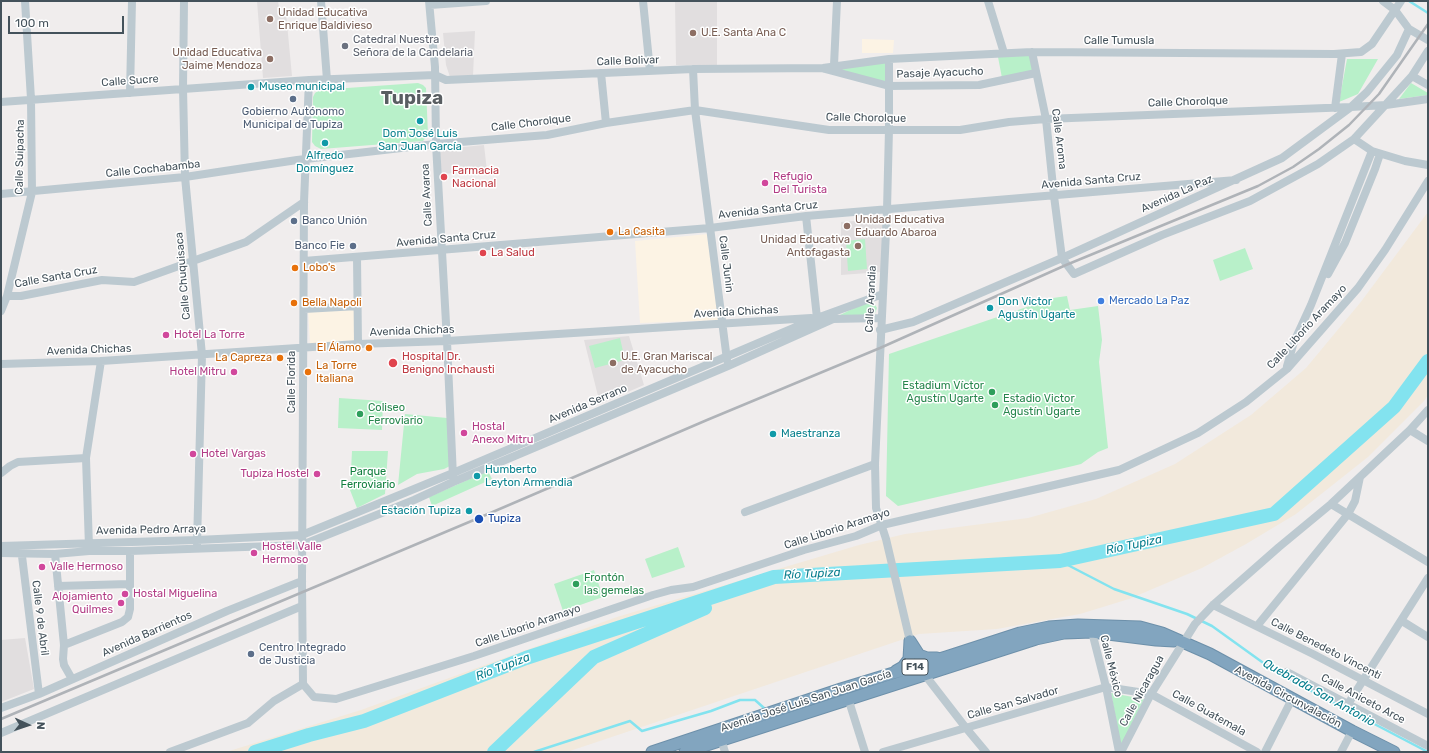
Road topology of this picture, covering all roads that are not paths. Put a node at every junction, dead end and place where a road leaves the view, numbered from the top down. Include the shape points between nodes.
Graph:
1 (26, 1) edge
2 (132, 1) edge
3 (184, 1) edge
4 (321, 1) edge
5 (486, 1) edge
6 (643, 1) edge
7 (837, 1) edge
8 (988, 1) edge
9 (1383, 1) edge
10 (1400, 2) edge
11 (429, 3) edge
12 (1395, 10) junction
13 (1409, 29) junction
14 (1428, 40) edge
15 (1428, 51) edge
16 (1032, 52) junction
17 (1004, 54) junction
18 (1342, 54) junction
19 (888, 58) junction
20 (834, 66) junction
21 (823, 68) junction
22 (693, 69) junction
23 (650, 71) junction
24 (1036, 72) junction
25 (601, 73) junction
26 (434, 75) junction
27 (1412, 76) junction
28 (308, 80) junction
29 (327, 80) junction
30 (1428, 85) edge
31 (889, 86) junction
32 (183, 88) junction
33 (130, 92) junction
34 (32, 99) junction
35 (1428, 99) edge
36 (1, 102) edge
37 (1386, 105) junction
38 (1351, 107) junction
39 (1335, 108) junction
40 (695, 110) junction
41 (1046, 119) junction
42 (606, 123) junction
43 (889, 129) junction
44 (1354, 139) junction
45 (436, 144) junction
46 (1376, 152) junction
47 (306, 159) junction
48 (1428, 165) edge
49 (185, 177) junction
50 (1236, 180) junction
51 (1428, 181) edge
52 (32, 192) junction
53 (1, 194) edge
54 (1054, 196) junction
55 (304, 202) junction
56 (887, 210) junction
57 (806, 216) junction
58 (710, 228) junction
59 (441, 251) junction
60 (357, 257) junction
61 (1062, 258) junction
62 (193, 261) junction
63 (304, 261) junction
64 (883, 294) junction
65 (7, 296) junction
66 (358, 306) junction
67 (304, 308) junction
68 (1, 311) edge
69 (881, 318) junction
70 (818, 322) junction
71 (722, 324) junction
72 (880, 330) junction
73 (448, 341) junction
74 (358, 344) junction
75 (303, 348) junction
76 (202, 355) junction
77 (726, 357) junction
78 (101, 361) junction
79 (1, 364) edge
80 (728, 366) junction
81 (1287, 369) junction
82 (1428, 410) edge
83 (1410, 430) junction
84 (1428, 441) edge
85 (86, 458) junction
86 (875, 464) junction
87 (1, 473) edge
88 (453, 473) junction
89 (1360, 477) junction
90 (454, 482) junction
91 (1331, 504) junction
92 (745, 512) dead end
93 (1348, 514) junction
94 (882, 525) junction
95 (302, 535) junction
96 (197, 540) junction
97 (89, 542) junction
98 (302, 545) junction
99 (1, 546) edge
100 (21, 549) junction
101 (197, 549) junction
102 (130, 551) junction
103 (89, 552) junction
104 (1, 553) edge
105 (55, 554) junction
106 (1428, 562) edge
107 (1428, 578) edge
108 (302, 581) junction
109 (129, 584) junction
110 (58, 586) junction
111 (1213, 605) junction
112 (302, 606) junction
113 (1402, 621) junction
114 (1257, 626) junction
115 (1092, 632) junction
116 (1428, 637) edge
117 (910, 641) junction
118 (1182, 642) junction
119 (64, 645) junction
120 (946, 657) junction
121 (1288, 672) dead end
122 (893, 674) junction
123 (925, 675) junction
124 (72, 679) junction
125 (1364, 680) junction
126 (303, 684) junction
127 (1106, 687) junction
128 (39, 694) junction
129 (1151, 694) junction
130 (848, 698) junction
131 (1292, 699) junction
132 (1348, 704) junction
133 (1, 708) edge
134 (1428, 714) edge
135 (966, 728) junction
136 (1352, 731) junction
137 (1, 733) edge
138 (719, 735) junction
139 (1428, 746) edge
140 (170, 752) edge
141 (652, 752) edge
142 (685, 752) edge
143 (725, 752) edge
144 (865, 752) edge
145 (883, 752) edge
146 (986, 752) edge
147 (1120, 752) edge
148 (1257, 752) edge
149 (1265, 752) edge
150 (1341, 752) edge
151 (1394, 752) edge

1 - 34 street, Calle Suipacha
2 - 33 street
3 - 32 street, Calle Chuquisaca
4 - 29 street
5 - 11 street
6 - 23 street
7 - 20 street
8 - 17 street
9 - 12 street
10 - 12 street
11 - 26 street, Calle Avaroa
12 - 13 street
12 - 18 street, Calle Tumusla via 1372,44 1361,52
13 - 14 street
13 - 38 street, Avenida La Paz via 1397,55
15 - 27 street
16 - 17 street, Calle Tumusla
16 - 18 street, Calle Tumusla
16 - 24 street, Calle Aroma
17 - 19 street, Calle Tumusla
18 - 39 street
19 - 20 street, Calle Tumusla
19 - 31 street, Calle Arandia
20 - 21 street, Calle Tumusla
21 - 22 street, Calle Bolivar
21 - 31 street, Pasaje Ayacucho
22 - 23 street, Calle Bolivar
22 - 40 street, Calle Junin
23 - 25 street, Calle Bolivar
24 - 31 street, Pasaje Ayacucho via 979,85
24 - 41 street, Calle Aroma
25 - 26 street, Calle Bolivar via 446,80
25 - 42 street
26 - 29 street, Calle Bolivar
26 - 45 street, Calle Avaroa
27 - 30 street
27 - 37 street
28 - 29 street, Calle Sucre
28 - 32 street, Calle Sucre
28 - 47 street, Calle Florida
31 - 43 street, Calle Arandia
32 - 33 street, Calle Sucre
32 - 49 street, Calle Chuquisaca
33 - 34 street, Calle Sucre
34 - 36 street, Calle Sucre
34 - 52 street, Calle Suipacha
35 - 37 street, Calle Chorolque
37 - 38 street, Calle Chorolque
37 - 44 street
38 - 39 street, Calle Chorolque
38 - 50 street, Avenida La Paz via 1282,158
39 - 41 street, Calle Chorolque
40 - 42 street, Calle Chorolque
40 - 43 street, Calle Chorolque via 829,130
40 - 58 street, Calle Junin
41 - 43 street, Calle Chorolque via 960,130
41 - 54 street, Calle Aroma
42 - 45 street, Calle Chorolque via 547,135
43 - 56 street, Calle Arandia
44 - 46 street
44 - 61 street, Calle Aroma via 1318,164 1250,201 1162,235 1074,274
45 - 47 street, Calle Chorolque
45 - 59 street, Calle Avaroa
46 - 48 street
46 - 81 street via 1294,342
47 - 49 street, Calle Cochabamba
47 - 55 street, Calle Florida
49 - 52 street, Calle Cochabamba
49 - 62 street, Calle Chuquisaca
50 - 54 street, Avenida Santa Cruz
50 - 61 street, Avenida La Paz
51 - 81 street, Calle Liborio Aramayo via 1358,288
52 - 53 street, Calle Cochabamba
52 - 65 street, Calle Suipacha
54 - 56 street, Avenida Santa Cruz
54 - 61 street, Calle Aroma
55 - 62 street, Calle Santa Cruz via 246,242
55 - 63 street, Calle Florida
56 - 57 street, Avenida Santa Cruz
56 - 64 street, Calle Arandia
57 - 58 street, Avenida Santa Cruz
57 - 70 street
58 - 59 street, Avenida Santa Cruz
58 - 71 street, Calle Junin
59 - 60 street, Avenida Santa Cruz
59 - 73 street, Calle Avaroa
60 - 63 street, Avenida Santa Cruz
60 - 66 street
61 - 72 street, Avenida La Paz via 913,322
62 - 65 street, Calle Santa Cruz via 134,282 102,280 21,296
62 - 76 street, Calle Chuquisaca
63 - 67 street, Calle Florida
64 - 69 street, Calle Arandia
64 - 70 street, Avenida Serrano
65 - 68 street, Calle Suipacha
66 - 67 street
66 - 74 street
67 - 75 street, Calle Florida
69 - 70 street, Avenida Serrano via 833,319
69 - 72 street, Calle Arandia
70 - 71 street, Avenida Chichas
70 - 77 street, Avenida Serrano
70 - 80 street, Avenida Serrano
71 - 73 street, Avenida Chichas
71 - 77 street, Calle Junin
72 - 86 street, Calle Arandia
73 - 74 street, Avenida Chichas
73 - 88 street, Calle Avaroa
74 - 75 street, Avenida Chichas
75 - 76 street, Avenida Chichas
75 - 95 street, Calle Florida
76 - 78 street, Avenida Chichas
76 - 96 street, Calle Chuquisaca
77 - 80 street, Calle Junin
77 - 88 street, Avenida Serrano
78 - 79 street, Avenida Chichas
78 - 85 street
80 - 90 street, Avenida Serrano
81 - 94 street, Calle Liborio Aramayo via 1246,402 1198,433 1119,470
82 - 83 street, Calle Nicaragua
83 - 84 street
83 - 89 street, Calle Nicaragua
85 - 87 street via 18,462
85 - 97 street
86 - 92 street
86 - 94 street, Calle Arandia via 876,508
88 - 90 street, Calle Avaroa
88 - 95 street, Avenida Serrano
89 - 91 street, Calle Nicaragua
89 - 93 street via 1355,501
90 - 98 street, Avenida Serrano
91 - 93 street
91 - 111 street, Calle Nicaragua
93 - 106 street
93 - 114 street
94 - 117 street, Calle Arandia
94 - 126 street, Calle Liborio Aramayo via 856,536 804,550 693,587 653,595 474,656 336,699 314,697
95 - 96 street, Avenida Pedro Arraya
95 - 98 street, Calle Florida
96 - 97 street, Avenida Pedro Arraya
96 - 101 street, Calle Chuquisaca
97 - 100 street, Avenida Pedro Arraya
97 - 103 street
98 - 101 street, Avenida Pedro Arraya
98 - 108 street, Calle Florida
99 - 100 street, Avenida Pedro Arraya
100 - 104 street, Avenida Pedro Arraya
100 - 105 street, Avenida Pedro Arraya
100 - 128 street, Calle 9 de Abril
101 - 102 street, Avenida Pedro Arraya
102 - 103 street, Avenida Pedro Arraya
102 - 109 street
103 - 105 street, Avenida Pedro Arraya
105 - 110 street
107 - 113 street
108 - 112 street, Calle Florida
108 - 124 street, Avenida Barrientos
109 - 110 street
109 - 119 street via 128,617 122,622
110 - 119 street
111 - 114 street, Calle Benedeto Vincenti
111 - 118 street, Calle Nicaragua
112 - 126 street, Calle Florida
112 - 137 street
113 - 116 street
113 - 125 street
114 - 125 street, Calle Benedeto Vincenti
115 - 118 highway, Avenida José Luis San Juan García / F14
115 - 123 highway, Avenida José Luis San Juan García / F14 via 1064,633 1036,639
115 - 127 street, Calle México
117 - 120 highway via 919,655 927,658
117 - 122 highway via 909,659
118 - 120 highway, Avenida José Luis San Juan García / F14 via 1140,627 1078,625 1020,632
118 - 129 street, Calle Nicaragua
118 - 131 highway, Avenida Circunvalación via 1210,654
119 - 124 street via 64,665
120 - 122 highway, Avenida José Luis San Juan García / F14
121 - 132 street, Calle Aniceto Arce
122 - 138 highway, Avenida José Luis San Juan García / F14 via 841,689
123 - 130 highway, Avenida José Luis San Juan García / F14
123 - 135 street
124 - 128 street, Avenida Barrientos
125 - 132 street
125 - 134 street, Calle Benedeto Vincenti
126 - 140 street via 274,700 248,723
127 - 129 street, Calle San Salvador
127 - 135 street, Calle San Salvador
127 - 147 street, Calle México
128 - 133 street, Avenida Barrientos
129 - 147 street, Calle Nicaragua
129 - 148 street, Calle Guatemala
130 - 138 highway, Avenida José Luis San Juan García / F14
130 - 144 street
131 - 136 highway, Avenida Circunvalación
131 - 149 street
132 - 139 street, Calle Aniceto Arce
135 - 145 street, Calle San Salvador
135 - 146 street
136 - 150 street
136 - 151 highway, Avenida Circunvalación
138 - 141 highway, Avenida José Luis San Juan García / F14
138 - 142 highway, Avenida José Luis San Juan García / F14
138 - 143 street

